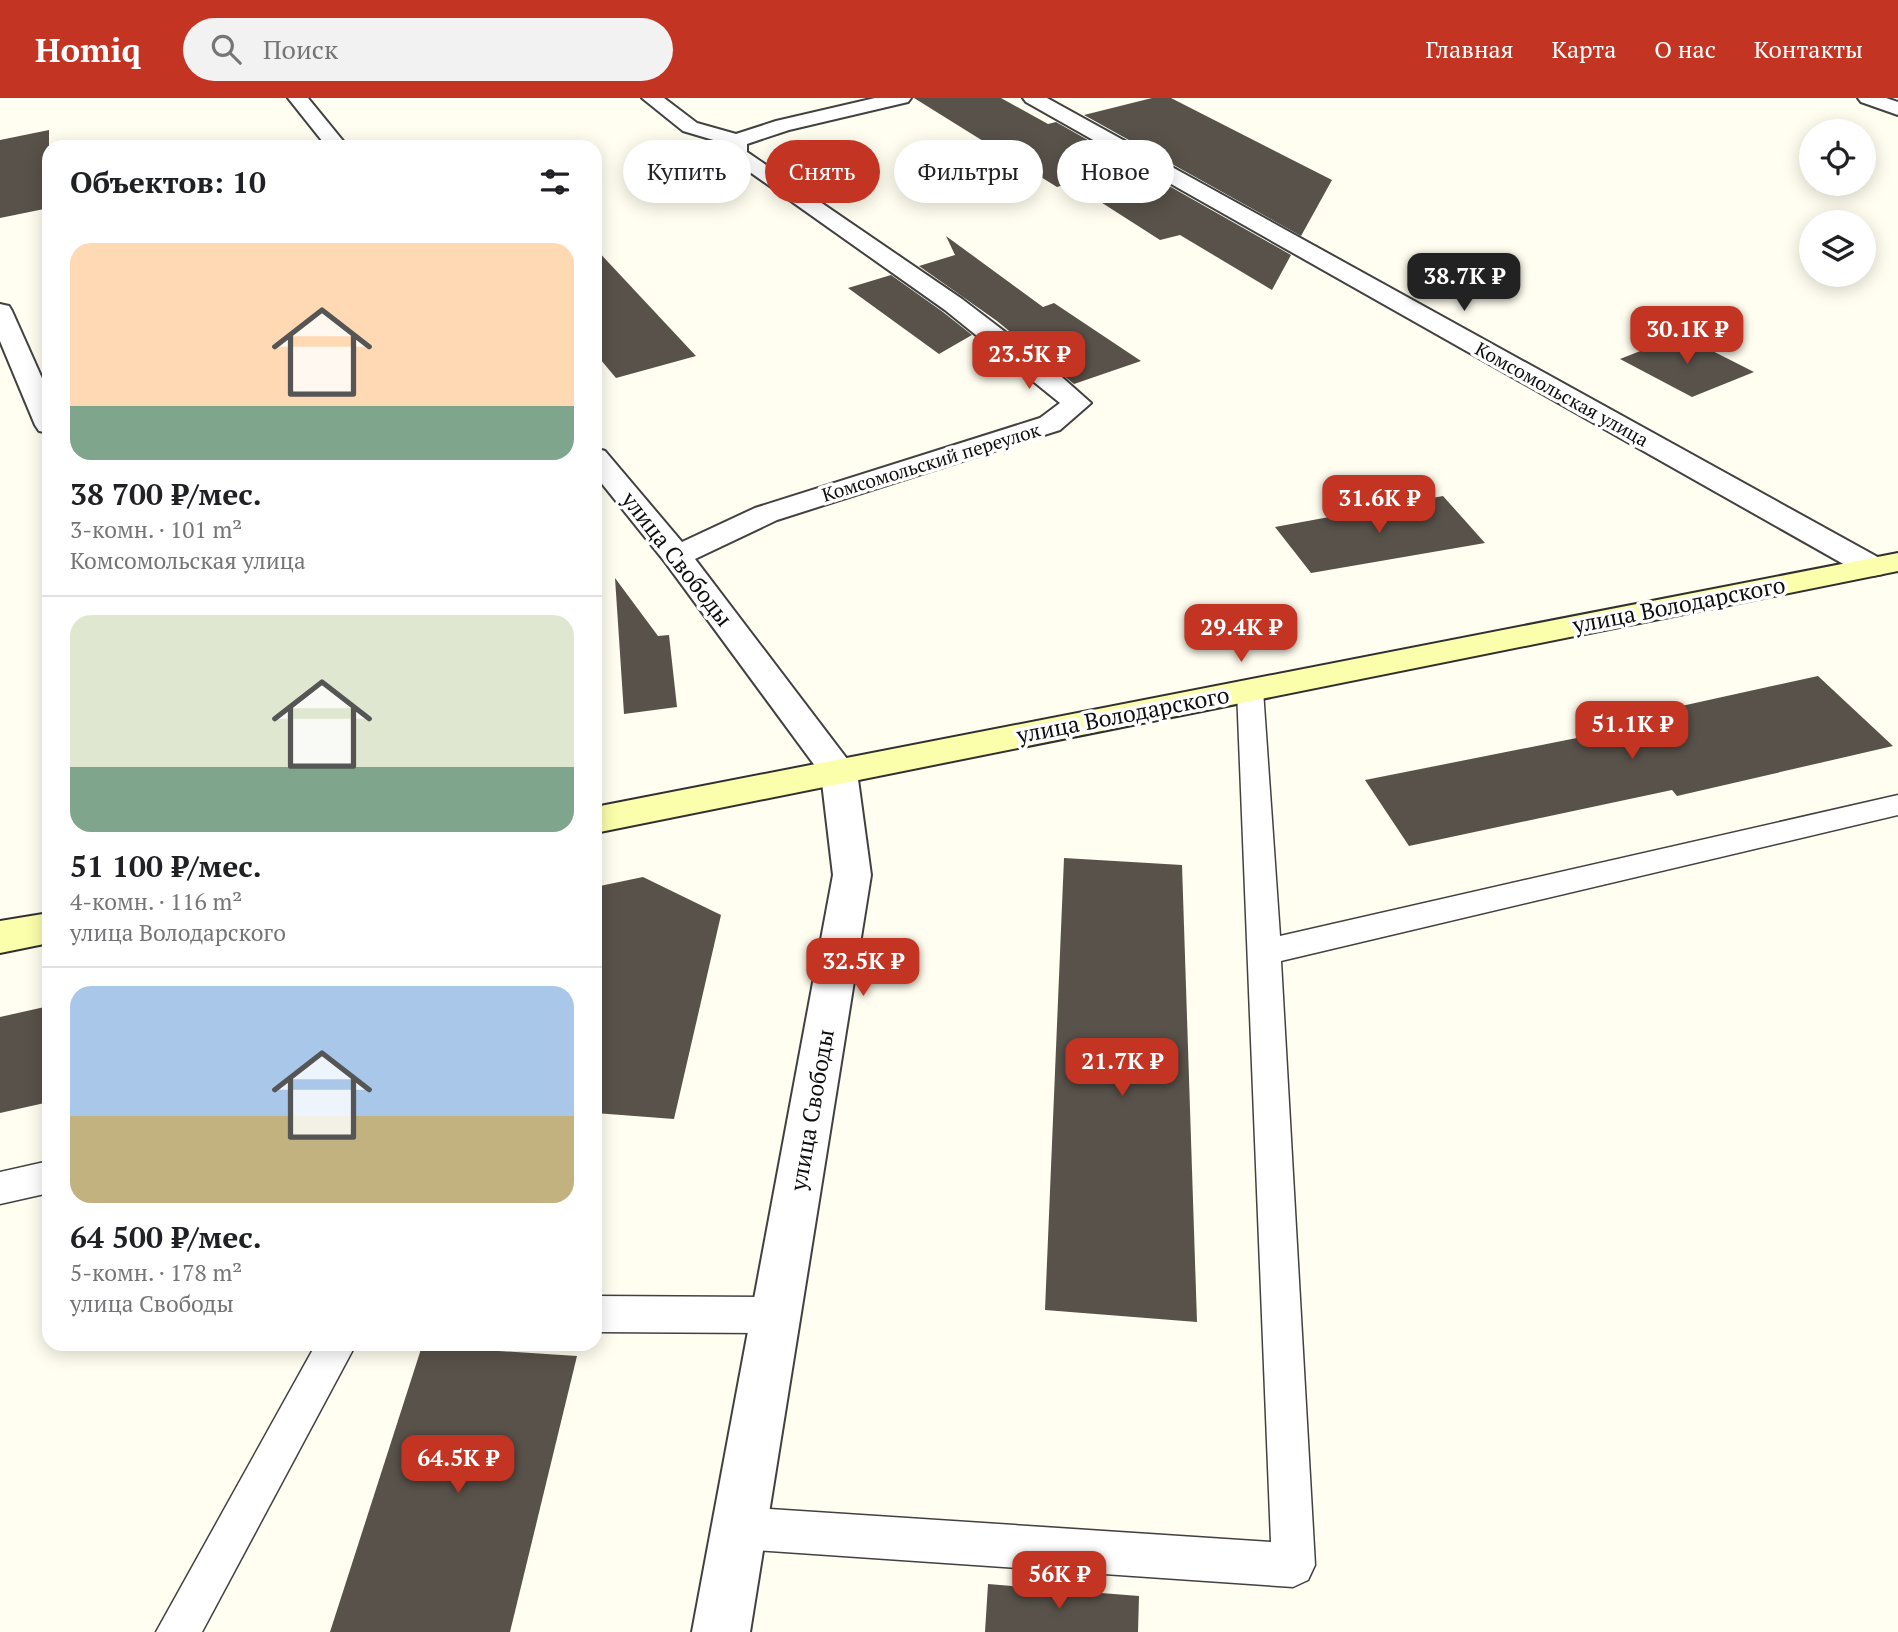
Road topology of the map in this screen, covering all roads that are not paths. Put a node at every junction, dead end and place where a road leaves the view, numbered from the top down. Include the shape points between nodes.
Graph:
1 (298, 98) edge
2 (652, 98) edge
3 (901, 98) edge
4 (1033, 98) edge
5 (1868, 98) edge
6 (1898, 108) edge
7 (332, 140) edge
8 (734, 140) edge
9 (740, 140) edge
10 (751, 164) edge
11 (0, 311) edge
12 (42, 409) edge
13 (602, 465) edge
14 (676, 555) junction
15 (1885, 565) edge
16 (1250, 690) junction
17 (839, 772) junction
18 (1898, 805) edge
19 (602, 819) edge
20 (42, 929) edge
21 (0, 937) edge
22 (1265, 952) junction
23 (42, 1179) edge
24 (0, 1188) edge
25 (602, 1314) edge
26 (778, 1315) junction
27 (333, 1351) edge
28 (740, 1528) junction
29 (178, 1632) edge
30 (722, 1632) edge

1 - 7 street
2 - 8 street via 690,127
3 - 9 street via 783,125
4 - 15 street, Комсомольская улица
5 - 6 street
10 - 14 street, Комсомольский переулок via 940,295 1077,402 1050,424 766,514
11 - 12 street
13 - 14 street, улица Свободы
14 - 17 street, улица Свободы
15 - 16 main road, улица Володарского
16 - 17 main road, улица Володарского
16 - 22 lane
17 - 19 main road, улица Володарского
17 - 26 street, улица Свободы via 852,875
18 - 22 lane
20 - 21 main road
22 - 28 lane via 1293,1565
23 - 24 lane
25 - 26 lane
26 - 28 street, улица Свободы
27 - 29 lane
28 - 30 street, улица Свободы

